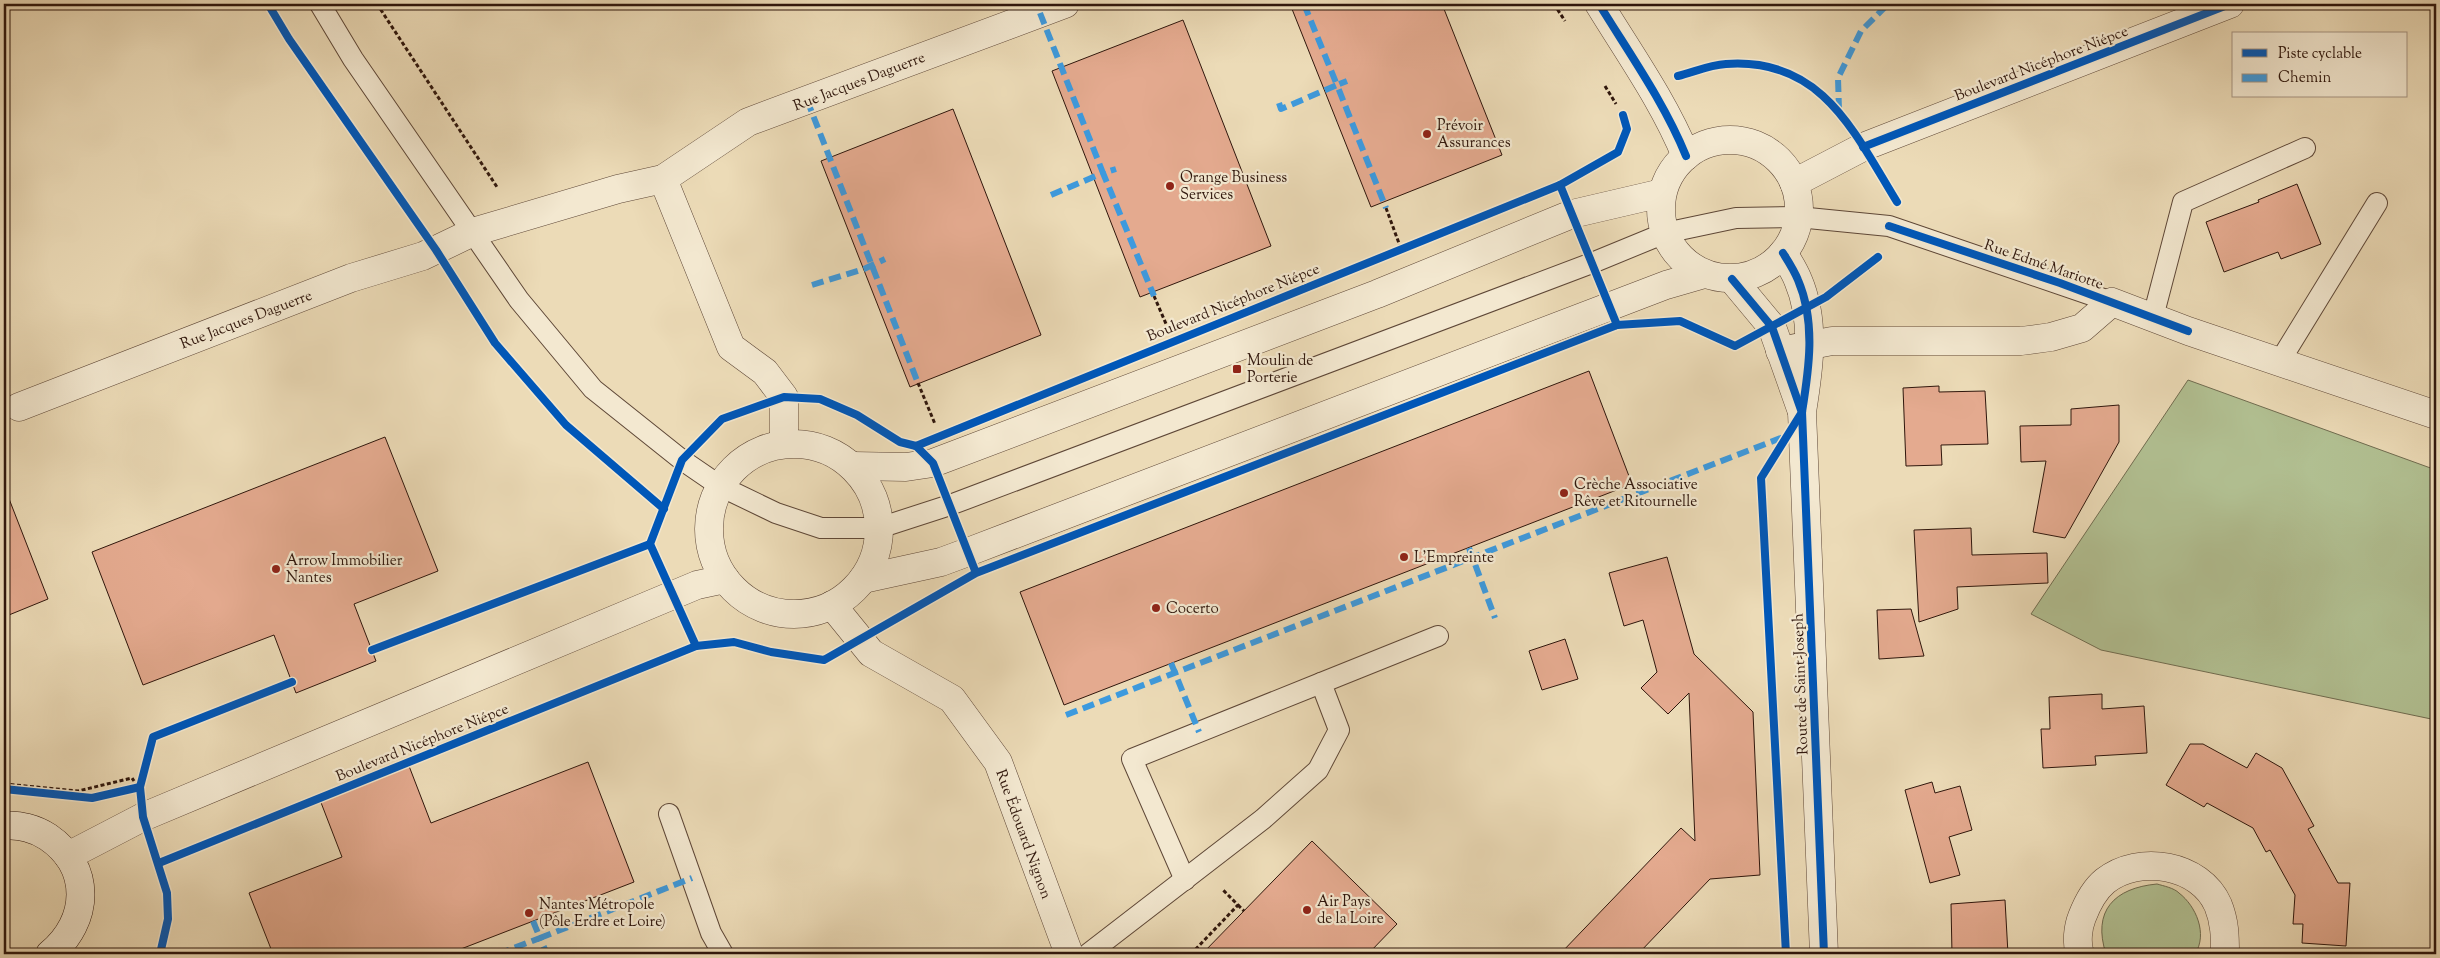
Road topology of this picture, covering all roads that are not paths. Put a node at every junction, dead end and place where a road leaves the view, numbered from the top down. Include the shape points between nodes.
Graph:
1 (320, 4) edge
2 (1065, 4) edge
3 (1599, 4) edge
4 (2230, 4) edge
5 (2305, 148) dead end
6 (1686, 156) junction
7 (663, 179) junction
8 (1794, 182) junction
9 (1662, 193) junction
10 (2376, 203) dead end
11 (1798, 217) junction
12 (473, 232) junction
13 (1665, 233) junction
14 (1783, 253) junction
15 (1704, 274) junction
16 (1732, 278) junction
17 (2112, 302) junction
18 (2154, 317) junction
19 (1809, 345) junction
20 (1780, 351) junction
21 (2280, 361) junction
22 (19, 407) dead end
23 (1802, 412) junction
24 (2436, 415) edge
25 (784, 444) junction
26 (853, 466) junction
27 (720, 486) junction
28 (880, 528) junction
29 (724, 578) junction
30 (863, 579) junction
31 (832, 606) junction
32 (1438, 636) dead end
33 (1321, 683) junction
34 (670, 814) dead end
35 (4, 826) edge
36 (68, 856) junction
37 (1185, 880) junction
38 (61, 951) edge
39 (723, 954) edge
40 (1070, 954) edge
41 (1088, 954) edge
42 (1824, 954) edge
43 (2080, 954) edge
44 (2225, 954) edge

1 - 12 lane via 359,67
2 - 7 street, Rue Jacques Daguerre via 748,122
3 - 6 street via 1676,131
4 - 8 street, Boulevard Nicéphore Niépce via 1863,147
5 - 18 lane via 2183,202
6 - 8 street via 1708,143 1734,140 1759,146 1779,161
6 - 9 street via 1671,172
7 - 12 street, Rue Jacques Daguerre
7 - 25 street via 731,347 765,372 784,397
8 - 11 street
9 - 13 street
9 - 26 street via 1572,214 1368,297 933,463 906,467
10 - 21 lane
11 - 13 lane, Rue Edmé Mariotte via 1736,218
11 - 14 street via 1791,242
11 - 17 lane, Rue Edmé Mariotte via 1889,226
12 - 22 street, Rue Jacques Daguerre via 423,256 351,278
12 - 27 lane via 519,300 593,389
13 - 15 street via 1677,256
13 - 28 lane via 959,502
14 - 16 street via 1769,266
14 - 19 street, Route de Saint-Joseph via 1798,280 1806,308
15 - 16 street
15 - 30 street via 1666,285 941,562
16 - 20 street, Route de Saint-Joseph via 1772,326
17 - 18 street, Rue Edmé Mariotte
17 - 19 street, Rue Edmé Mariotte via 2082,328 2051,337 2021,341 1832,341
18 - 21 street, Rue Edmé Mariotte
19 - 20 street, Rue Edmé Mariotte
19 - 23 street, Route de Saint-Joseph via 1810,360
20 - 23 street, Route de Saint-Joseph
21 - 24 street, Rue Edmé Mariotte
23 - 42 street, Route de Saint-Joseph
25 - 26 street via 821,448
25 - 27 street via 754,454 729,473
26 - 28 street via 870,491
27 - 28 lane via 776,513 821,528
27 - 29 street via 709,523 713,552
28 - 30 street via 875,555
29 - 31 street via 741,596 762,608 786,614
29 - 36 street via 697,585 143,817
30 - 31 street
31 - 40 street, Rue Édouard Nignon via 871,653 952,699 998,762
32 - 33 lane
33 - 37 lane via 1339,730 1318,770 1263,820
33 - 37 lane via 1132,759
34 - 39 lane via 711,933
35 - 36 street via 25,827 42,833
36 - 38 street via 77,873 81,892 79,911
37 - 41 lane
43 - 44 street via 2079,925 2088,901 2105,881 2129,869 2154,865 2179,870 2202,884 2220,912 2225,928

